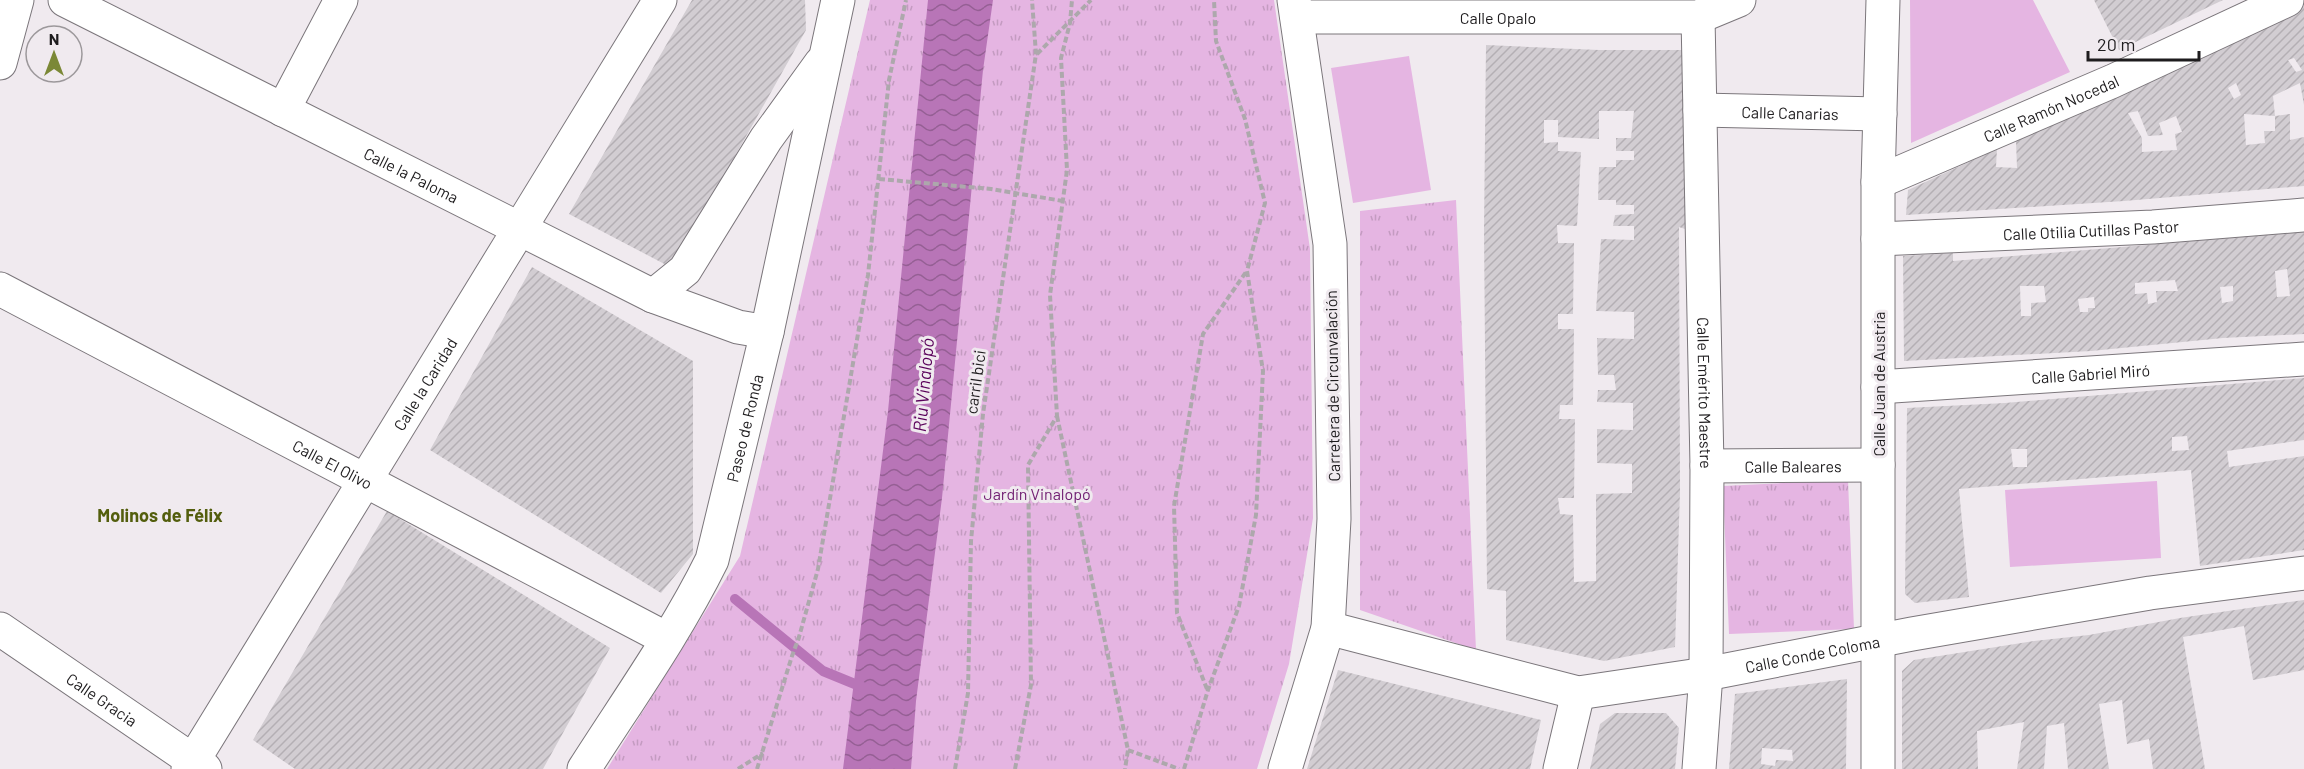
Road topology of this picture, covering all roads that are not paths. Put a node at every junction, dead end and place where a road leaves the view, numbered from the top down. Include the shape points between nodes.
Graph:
1 (17, 0) edge
2 (65, 0) edge
3 (340, 0) edge
4 (660, 0) edge
5 (838, 0) edge
6 (1739, 0) edge
7 (1883, 0) edge
8 (2287, 0) edge
9 (1295, 8) edge
10 (1698, 16) junction
11 (826, 58) junction
12 (0, 63) edge
13 (284, 110) junction
14 (1700, 110) junction
15 (1880, 114) junction
16 (1878, 182) junction
17 (2304, 214) edge
18 (520, 229) junction
19 (1878, 239) junction
20 (0, 289) edge
21 (653, 296) junction
22 (767, 332) junction
23 (2304, 359) edge
24 (1878, 387) junction
25 (1878, 465) junction
26 (1707, 466) junction
27 (365, 480) junction
28 (2304, 573) edge
29 (1328, 628) junction
30 (0, 629) edge
31 (667, 639) junction
32 (1879, 641) junction
33 (1706, 674) junction
34 (1578, 693) junction
35 (195, 766) edge
36 (584, 769) edge
37 (1285, 769) edge
38 (1560, 769) edge
39 (1699, 769) edge
40 (1878, 769) edge

1 - 12 street
2 - 13 street, Calle la Paloma
3 - 13 street
4 - 18 street, Calle la Caridad
5 - 11 street, Paseo de Ronda
6 - 10 street
7 - 15 street, Calle Juan de Austria
8 - 16 street, Calle Ramón Nocedal via 2113,81
9 - 10 street, Calle Opalo
9 - 29 street, Carretera de Circunvalación via 1330,244 1334,519
10 - 14 street, Calle Emérito Maestre
11 - 21 street, Paseo de Ronda via 766,139 685,270
11 - 22 street, Paseo de Ronda
13 - 18 street, Calle la Paloma
14 - 15 street, Calle Canarias
14 - 26 street, Calle Emérito Maestre
15 - 16 street, Calle Juan de Austria
16 - 19 street, Calle Juan de Austria
17 - 19 street, Calle Otilia Cutillas Pastor via 2153,227
18 - 21 street, Calle la Paloma
18 - 27 street, Calle la Caridad
19 - 24 street, Calle Juan de Austria
20 - 27 street, Calle El Olivo
21 - 22 street, Calle la Paloma via 738,327
22 - 31 street, Paseo de Ronda via 712,560
23 - 24 street, Calle Gabriel Miró
24 - 25 street, Calle Juan de Austria
25 - 26 street, Calle Baleares
25 - 32 street, Calle Juan de Austria
26 - 33 street, Calle Emérito Maestre
27 - 31 street, Calle El Olivo
27 - 35 street, Calle la Caridad
28 - 32 street, Calle Conde Coloma via 2150,593
29 - 34 street, Calle Conde Coloma
29 - 37 street, Carretera de Circunvalación
30 - 35 street, Calle Gracia
31 - 36 street, Paseo de Ronda
32 - 33 street, Calle Conde Coloma
32 - 40 street, Calle Juan de Austria
33 - 34 street, Calle Conde Coloma
33 - 39 street, Calle Emérito Maestre
34 - 38 street

